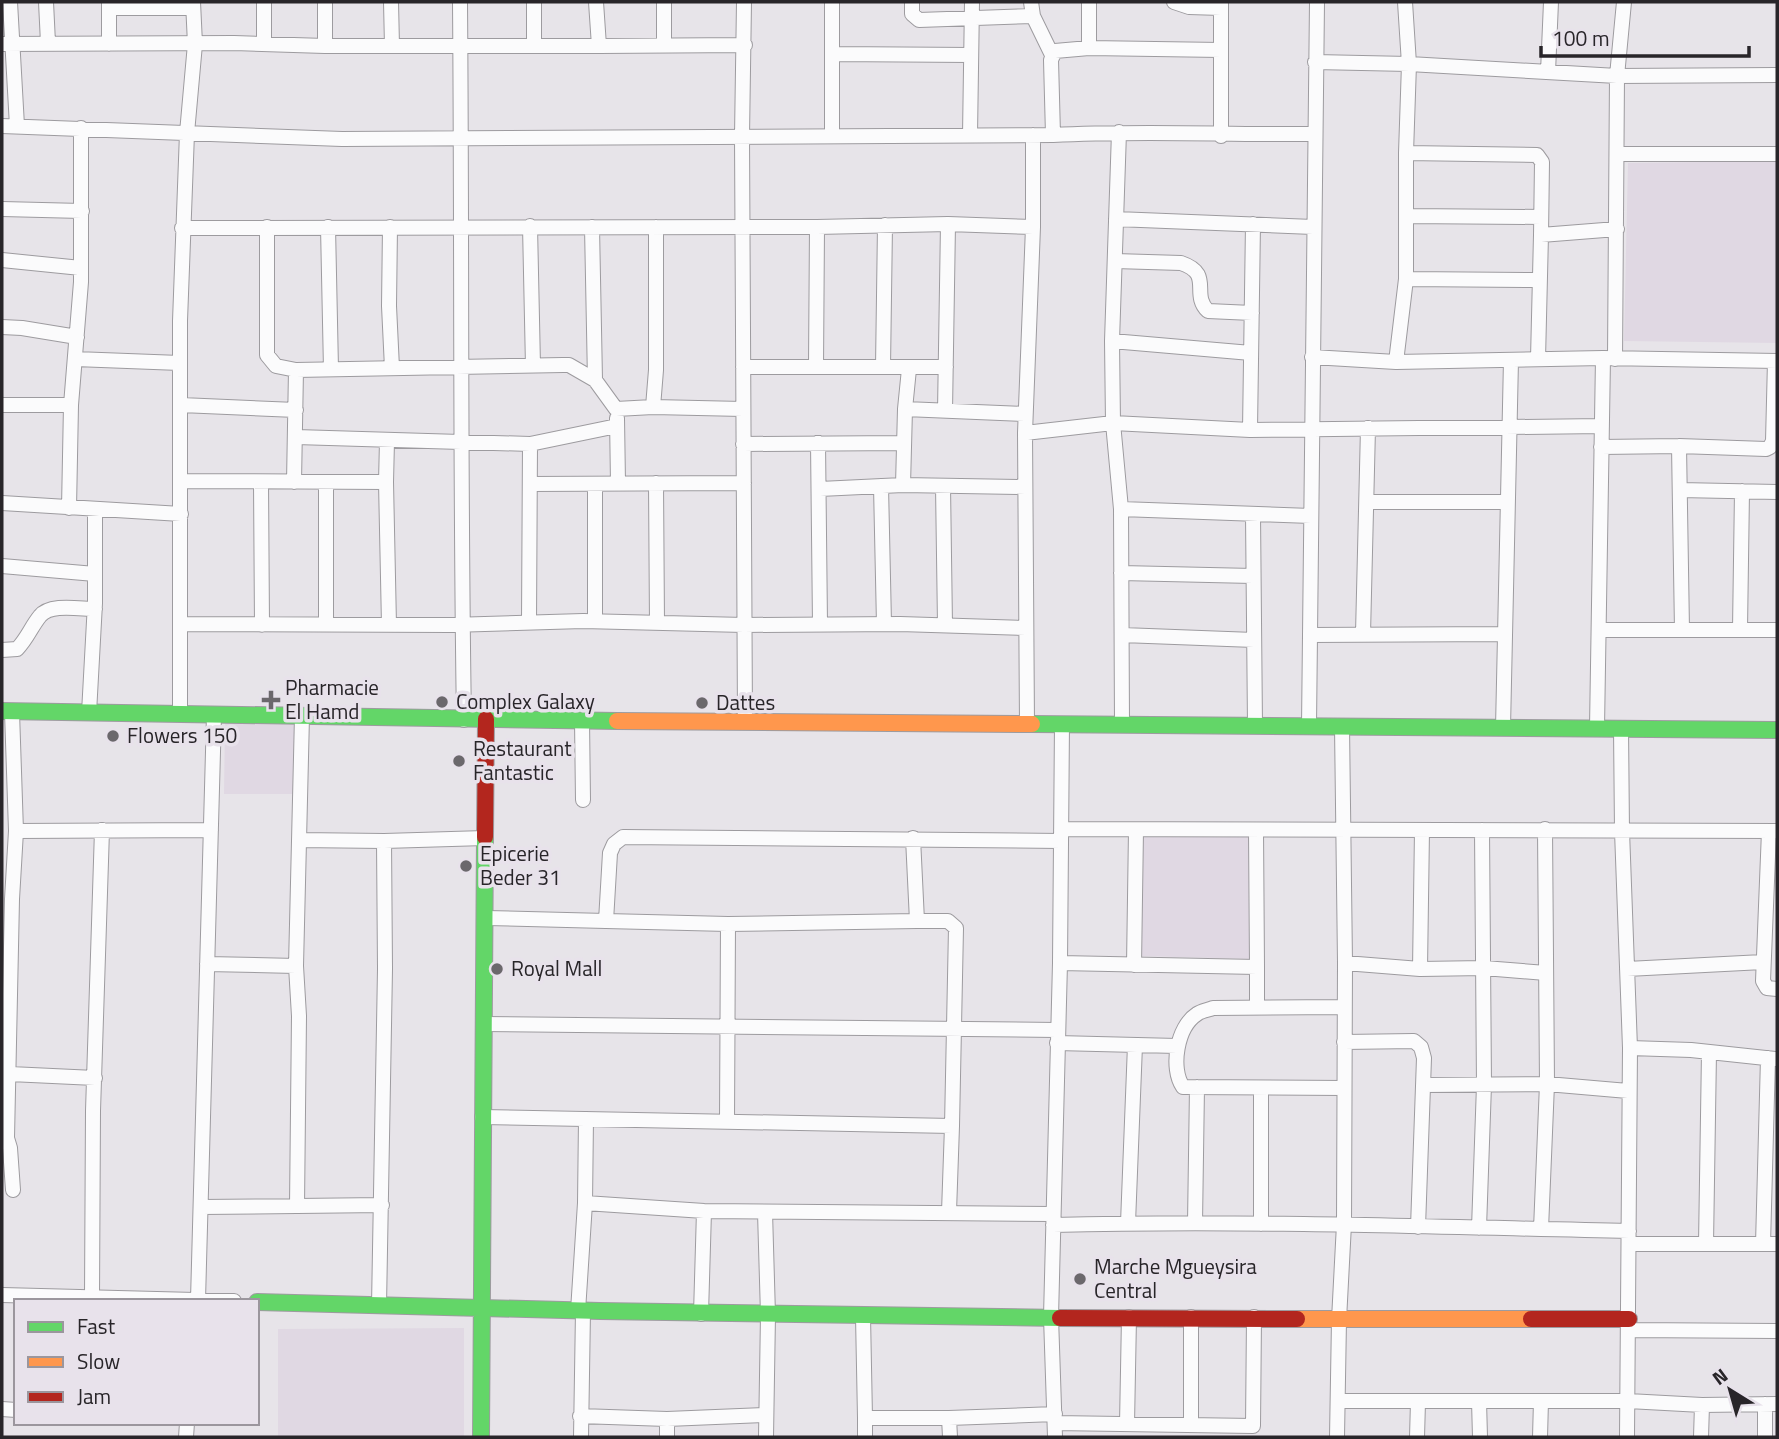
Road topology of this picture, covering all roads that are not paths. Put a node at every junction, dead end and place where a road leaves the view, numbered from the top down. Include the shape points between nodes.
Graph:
1 (10, 2) edge
2 (46, 2) edge
3 (264, 2) edge
4 (325, 2) edge
5 (391, 2) edge
6 (460, 2) edge
7 (534, 2) edge
8 (596, 2) edge
9 (664, 2) edge
10 (744, 2) edge
11 (832, 2) edge
12 (912, 2) edge
13 (971, 2) edge
14 (1090, 2) edge
15 (1174, 2) edge
16 (1317, 2) edge
17 (1405, 2) edge
18 (1551, 2) edge
19 (1624, 2) edge
20 (109, 5) edge
21 (193, 5) edge
22 (1221, 5) edge
23 (1032, 9) edge
24 (971, 20) junction
25 (48, 43) junction
26 (264, 43) junction
27 (109, 44) junction
28 (195, 44) junction
29 (7, 45) edge
30 (745, 45) junction
31 (326, 46) junction
32 (392, 46) junction
33 (460, 46) junction
34 (534, 46) junction
35 (599, 46) junction
36 (664, 46) junction
37 (1089, 48) junction
38 (1221, 50) junction
39 (832, 54) junction
40 (971, 55) junction
41 (1052, 55) junction
42 (1315, 62) junction
43 (1409, 64) junction
44 (1548, 72) junction
45 (1777, 75) edge
46 (1617, 76) junction
47 (9, 126) edge
48 (81, 128) junction
49 (1119, 132) junction
50 (187, 133) junction
51 (1314, 134) junction
52 (970, 135) junction
53 (1033, 135) junction
54 (1053, 135) junction
55 (742, 136) junction
56 (832, 136) junction
57 (1222, 136) junction
58 (460, 140) junction
59 (1406, 153) junction
60 (1618, 154) junction
61 (1777, 154) edge
62 (2, 209) edge
63 (82, 211) junction
64 (1406, 216) junction
65 (1541, 217) junction
66 (1116, 219) junction
67 (948, 224) junction
68 (1253, 224) junction
69 (885, 225) junction
70 (463, 226) junction
71 (530, 226) junction
72 (267, 227) junction
73 (328, 227) junction
74 (390, 227) junction
75 (592, 227) junction
76 (656, 227) junction
77 (742, 227) junction
78 (817, 227) junction
79 (1033, 227) junction
80 (1313, 227) junction
81 (182, 228) junction
82 (1617, 229) junction
83 (1541, 234) junction
84 (2, 260) edge
85 (1115, 261) junction
86 (81, 268) junction
87 (1406, 279) junction
88 (1539, 281) junction
89 (1252, 313) junction
90 (2, 327) edge
91 (77, 337) junction
92 (1112, 341) junction
93 (1251, 353) junction
94 (1312, 356) junction
95 (75, 359) junction
96 (1538, 359) junction
97 (1609, 359) junction
98 (1511, 360) junction
99 (1776, 361) edge
100 (1396, 362) junction
101 (180, 363) junction
102 (461, 366) junction
103 (533, 366) junction
104 (743, 367) junction
105 (946, 367) junction
106 (392, 368) junction
107 (816, 368) junction
108 (883, 368) junction
109 (331, 369) junction
110 (909, 369) junction
111 (296, 370) junction
112 (595, 380) junction
113 (2, 405) edge
114 (71, 405) junction
115 (181, 405) junction
116 (653, 407) junction
117 (617, 409) junction
118 (743, 409) junction
119 (905, 409) junction
120 (296, 410) junction
121 (945, 411) junction
122 (1025, 414) junction
123 (1114, 423) junction
124 (617, 426) junction
125 (1602, 426) junction
126 (1509, 427) junction
127 (1368, 428) junction
128 (1312, 429) junction
129 (1250, 430) junction
130 (1025, 433) junction
131 (296, 438) junction
132 (387, 441) junction
133 (461, 443) junction
134 (818, 443) junction
135 (904, 443) junction
136 (530, 444) junction
137 (744, 444) junction
138 (1679, 446) junction
139 (1601, 447) junction
140 (181, 481) junction
141 (261, 482) junction
142 (294, 482) junction
143 (326, 482) junction
144 (386, 482) junction
145 (618, 483) junction
146 (656, 483) junction
147 (744, 483) junction
148 (530, 484) junction
149 (596, 484) junction
150 (903, 485) junction
151 (881, 486) junction
152 (943, 486) junction
153 (1025, 487) junction
154 (820, 489) junction
155 (1680, 490) junction
156 (1742, 491) junction
157 (1777, 492) edge
158 (1367, 502) junction
159 (1508, 502) junction
160 (2, 503) edge
161 (69, 508) junction
162 (1121, 509) junction
163 (95, 510) junction
164 (181, 514) junction
165 (1253, 515) junction
166 (1311, 516) junction
167 (2, 566) edge
168 (1121, 573) junction
169 (95, 574) junction
170 (1254, 576) junction
171 (95, 609) junction
172 (595, 621) junction
173 (529, 622) junction
174 (657, 623) junction
175 (180, 624) junction
176 (462, 624) junction
177 (820, 624) junction
178 (884, 624) junction
179 (262, 625) junction
180 (326, 625) junction
181 (389, 625) junction
182 (744, 625) junction
183 (945, 625) junction
184 (1026, 628) junction
185 (1682, 630) junction
186 (1740, 630) junction
187 (1777, 630) edge
188 (1599, 631) junction
189 (1363, 634) junction
190 (1505, 634) junction
191 (1122, 635) junction
192 (1310, 635) junction
193 (1254, 640) junction
194 (2, 650) edge
195 (7, 711) edge
196 (89, 713) junction
197 (180, 714) junction
198 (214, 715) junction
199 (302, 716) junction
200 (486, 719) junction
201 (464, 720) junction
202 (582, 720) junction
203 (745, 721) junction
204 (1027, 724) junction
205 (1062, 724) junction
206 (1122, 724) junction
207 (1255, 726) junction
208 (1309, 726) junction
209 (1342, 726) junction
210 (1503, 728) junction
211 (1598, 728) junction
212 (1621, 728) junction
213 (1777, 730) edge
214 (583, 800) dead end
215 (102, 830) junction
216 (211, 830) junction
217 (1136, 830) junction
218 (1256, 830) junction
219 (1342, 830) junction
220 (1422, 830) junction
221 (1482, 830) junction
222 (1545, 830) junction
223 (16, 831) junction
224 (1622, 831) junction
225 (1773, 831) edge
226 (1061, 835) junction
227 (485, 838) junction
228 (913, 838) junction
229 (299, 840) junction
230 (384, 841) junction
231 (486, 918) junction
232 (606, 921) junction
233 (917, 921) junction
234 (728, 923) junction
235 (1763, 962) junction
236 (1345, 963) junction
237 (207, 964) junction
238 (1060, 964) junction
239 (296, 965) junction
240 (1134, 965) junction
241 (1257, 967) junction
242 (1484, 968) junction
243 (1420, 969) junction
244 (1626, 969) junction
245 (1546, 973) junction
246 (1777, 989) edge
247 (6, 996) edge
248 (1257, 1007) junction
249 (1345, 1007) junction
250 (483, 1024) junction
251 (727, 1027) junction
252 (955, 1030) junction
253 (1057, 1036) junction
254 (1344, 1042) junction
255 (1135, 1045) junction
256 (1177, 1046) junction
257 (1630, 1048) junction
258 (1709, 1052) junction
259 (1772, 1059) edge
260 (9, 1073) junction
261 (95, 1079) junction
262 (1547, 1084) junction
263 (1423, 1085) junction
264 (1484, 1085) junction
265 (1197, 1087) junction
266 (1261, 1088) junction
267 (1343, 1088) junction
268 (1628, 1091) junction
269 (482, 1117) junction
270 (586, 1119) junction
271 (727, 1122) junction
272 (953, 1126) junction
273 (13, 1190) dead end
274 (584, 1203) junction
275 (382, 1205) junction
276 (297, 1206) junction
277 (201, 1207) junction
278 (704, 1211) junction
279 (765, 1212) junction
280 (949, 1212) junction
281 (1053, 1220) junction
282 (1128, 1223) junction
283 (1195, 1223) junction
284 (1261, 1224) junction
285 (1344, 1224) junction
286 (1418, 1227) junction
287 (1479, 1228) junction
288 (1541, 1229) junction
289 (1629, 1238) junction
290 (1706, 1244) junction
291 (1770, 1244) edge
292 (2, 1294) edge
293 (92, 1297) junction
294 (160, 1299) edge
295 (194, 1299) edge
296 (259, 1301) edge
297 (379, 1306) junction
298 (480, 1309) junction
299 (581, 1311) junction
300 (701, 1314) junction
301 (768, 1315) junction
302 (863, 1316) junction
303 (1051, 1317) junction
304 (1129, 1317) junction
305 (1191, 1317) junction
306 (1254, 1317) junction
307 (1339, 1320) junction
308 (1629, 1325) junction
309 (1777, 1331) edge
310 (1338, 1401) junction
311 (1479, 1401) junction
312 (1541, 1401) junction
313 (1628, 1401) junction
314 (1418, 1402) junction
315 (1771, 1404) edge
316 (1702, 1405) junction
317 (766, 1415) junction
318 (580, 1416) junction
319 (865, 1418) junction
320 (949, 1418) junction
321 (667, 1419) junction
322 (1128, 1424) junction
323 (1191, 1424) junction
324 (1055, 1425) edge
325 (1253, 1431) edge
326 (481, 1437) edge
327 (581, 1437) edge
328 (667, 1437) edge
329 (766, 1437) edge
330 (865, 1437) edge
331 (950, 1437) edge
332 (1337, 1437) edge
333 (1417, 1437) edge
334 (1480, 1437) edge
335 (1540, 1437) edge
336 (1627, 1437) edge
337 (1702, 1437) edge
338 (1765, 1437) edge

1 - 29 street
2 - 25 street
3 - 26 street
4 - 31 street
5 - 32 street
6 - 33 street
7 - 34 street
8 - 35 street
9 - 36 street
10 - 30 street
11 - 39 street
12 - 24 street via 912,14 919,20
13 - 24 street
14 - 37 street
15 - 22 street via 1189,7
16 - 42 street
17 - 43 street
18 - 44 street
19 - 46 street
20 - 21 street
20 - 27 street
21 - 28 street
22 - 38 street
23 - 24 street
23 - 41 street
24 - 40 street
25 - 27 street
25 - 29 street
26 - 28 street
26 - 31 street
27 - 28 street
28 - 50 street
29 - 47 street
30 - 36 street
30 - 55 street
31 - 32 street
32 - 33 street
33 - 34 street
33 - 58 street
34 - 35 street
35 - 36 street
37 - 38 street
37 - 41 street via 1058,50
38 - 57 street
39 - 40 street
39 - 56 street
40 - 52 street
41 - 54 street
42 - 43 street
42 - 51 street
43 - 44 street
43 - 59 street
44 - 46 street
45 - 46 street
46 - 60 street
47 - 48 street
48 - 50 street
48 - 63 street
49 - 54 street
49 - 57 street
49 - 66 street
50 - 58 street
50 - 81 street
51 - 57 street
51 - 80 street
52 - 53 street
52 - 56 street
53 - 54 street
53 - 79 street
55 - 56 street
55 - 58 street
55 - 77 street
58 - 70 street
59 - 64 street
59 - 65 street via 1536,155 1542,162
60 - 61 street
60 - 82 street
62 - 63 street
63 - 86 street
64 - 65 street
64 - 87 street
65 - 83 street
66 - 68 street
66 - 85 street
67 - 69 street
67 - 79 street
67 - 105 street
68 - 80 street
68 - 89 street
69 - 78 street
69 - 108 street
70 - 71 street
70 - 74 street
70 - 102 street
71 - 75 street
71 - 103 street
72 - 73 street
72 - 81 street
72 - 111 street via 267,355 276,366
73 - 74 street
73 - 109 street
74 - 106 street
75 - 76 street
75 - 112 street
76 - 77 street
76 - 116 street
77 - 78 street
77 - 104 street
78 - 107 street
79 - 122 street
80 - 94 street
81 - 101 street
82 - 83 street
82 - 97 street
83 - 88 street
84 - 86 street
85 - 89 street via 1181,262 1199,275 1202,304 1208,311
85 - 92 street
86 - 91 street
87 - 88 street
87 - 100 street
88 - 96 street
89 - 93 street
90 - 91 street
91 - 95 street
92 - 93 street
92 - 123 street
93 - 129 street
94 - 100 street
94 - 128 street
95 - 101 street
95 - 114 street
96 - 97 street
96 - 98 street
97 - 99 street
97 - 125 street
98 - 100 street
98 - 126 street
99 - 138 street via 1770,447
101 - 115 street
102 - 103 street
102 - 106 street
102 - 133 street
103 - 112 street via 569,365
104 - 107 street
104 - 118 street
105 - 110 street
105 - 121 street
106 - 109 street
107 - 108 street
108 - 110 street
109 - 111 street
110 - 119 street
111 - 120 street
112 - 117 street
113 - 114 street
114 - 161 street
115 - 120 street
115 - 140 street
116 - 117 street
116 - 118 street
117 - 124 street
118 - 137 street
119 - 121 street
119 - 135 street
120 - 131 street
121 - 122 street
122 - 130 street
123 - 129 street
123 - 130 street
123 - 162 street
124 - 136 street
124 - 145 street
125 - 126 street
125 - 139 street
126 - 127 street
126 - 159 street
127 - 128 street
127 - 158 street
128 - 129 street
128 - 166 street
130 - 153 street
131 - 132 street
131 - 142 street
132 - 133 street
132 - 144 street
133 - 136 street
133 - 176 street
134 - 135 street
134 - 137 street
134 - 154 street
135 - 150 street
136 - 148 street
137 - 147 street
138 - 139 street
138 - 155 street
139 - 188 street
140 - 141 street
140 - 164 street
141 - 142 street
141 - 179 street
142 - 143 street
143 - 144 street
143 - 180 street
144 - 181 street
145 - 146 street
145 - 149 street
146 - 147 street
146 - 174 street
147 - 182 street
148 - 149 street
148 - 173 street
149 - 172 street
150 - 151 street
150 - 152 street
151 - 154 street
151 - 178 street
152 - 153 street
152 - 183 street
153 - 184 street
154 - 177 street
155 - 156 street
155 - 185 street
156 - 157 street
156 - 186 street
158 - 159 street
158 - 189 street
159 - 190 street
160 - 161 street
161 - 163 street
162 - 165 street
162 - 168 street
163 - 164 street
163 - 169 street
164 - 175 street
165 - 166 street
165 - 170 street
166 - 192 street
167 - 169 street
168 - 170 street
168 - 191 street
169 - 171 street
170 - 193 street
171 - 194 street via 46,611 17,649
171 - 196 street
172 - 173 street
172 - 174 street
173 - 176 street
174 - 182 street
175 - 179 street
175 - 197 street
176 - 181 street
176 - 201 street
177 - 178 street
177 - 182 street
178 - 183 street
179 - 180 street
180 - 181 street
182 - 203 street
183 - 184 street
184 - 204 street
185 - 186 street
185 - 188 street
186 - 187 street
188 - 211 street
189 - 190 street
189 - 192 street
190 - 210 street
191 - 193 street
191 - 206 street
192 - 208 street
193 - 207 street
195 - 196 street
195 - 223 street
196 - 197 street
197 - 198 street
198 - 199 street
198 - 216 street
199 - 201 street
199 - 229 street
200 - 201 street
200 - 202 street
200 - 227 street
202 - 203 street
202 - 214 street
203 - 204 street
204 - 205 street
205 - 206 street
205 - 226 street
206 - 207 street
207 - 208 street
208 - 209 street
209 - 210 street
209 - 219 street
210 - 211 street
211 - 212 street
212 - 213 street
212 - 224 street
215 - 216 street
215 - 223 street
215 - 261 street
216 - 237 street
217 - 218 street
217 - 226 street
217 - 240 street
218 - 219 street
218 - 241 street
219 - 220 street
219 - 236 street
220 - 221 street
220 - 243 street
221 - 222 street
221 - 242 street
222 - 224 street
222 - 245 street
223 - 247 street
224 - 225 street
224 - 244 street
225 - 235 street
226 - 228 street
226 - 238 street
227 - 230 street
227 - 231 street
228 - 232 street via 623,837 610,853
228 - 233 street
229 - 230 street
229 - 239 street
230 - 275 street
231 - 232 street
231 - 250 street
232 - 234 street
233 - 234 street
233 - 252 street via 948,920 956,928
234 - 251 street
235 - 244 street
235 - 246 street via 1763,984
236 - 243 street
236 - 249 street
237 - 239 street
237 - 277 street
238 - 240 street
238 - 253 street
239 - 276 street
240 - 241 street
241 - 248 street
242 - 243 street
242 - 245 street
242 - 264 street
244 - 257 street
245 - 262 street
247 - 260 street
248 - 249 street
248 - 256 street via 1213,1008 1196,1014
249 - 254 street
250 - 251 street
250 - 269 street
251 - 252 street
251 - 271 street
252 - 253 street
252 - 272 street
253 - 255 street
253 - 281 street
254 - 263 street via 1414,1041 1424,1058
254 - 267 street
255 - 256 street
255 - 282 street
256 - 265 street via 1176,1074 1184,1087
257 - 258 street
257 - 268 street
258 - 259 street
258 - 290 street
259 - 291 street
260 - 261 street
260 - 273 street via 7,1138
261 - 293 street
262 - 264 street
262 - 268 street
262 - 288 street
263 - 264 street
263 - 286 street
264 - 287 street
265 - 266 street
265 - 283 street
266 - 267 street
266 - 284 street
267 - 285 street
268 - 289 street
269 - 270 street
269 - 298 street
270 - 271 street
270 - 274 street
271 - 272 street
272 - 280 street
274 - 278 street
274 - 299 street
275 - 276 street
275 - 297 street
276 - 277 street
277 - 295 street
278 - 279 street
278 - 300 street
279 - 280 street
279 - 301 street
280 - 281 street
281 - 282 street
281 - 303 street
282 - 283 street
283 - 284 street
284 - 285 street
285 - 286 street
285 - 307 street
286 - 287 street
287 - 288 street
288 - 289 street
289 - 290 street
289 - 308 street
290 - 291 street
292 - 293 street
293 - 294 street
296 - 297 street
297 - 298 street
298 - 299 street
298 - 326 street
299 - 300 street
299 - 318 street
300 - 301 street
301 - 302 street
301 - 317 street
302 - 303 street
302 - 319 street
303 - 304 street
303 - 324 street
304 - 305 street
304 - 322 street
305 - 306 street
305 - 323 street
306 - 307 street
306 - 325 street
307 - 308 street
307 - 310 street
308 - 309 street
308 - 313 street
310 - 314 street
310 - 332 street
311 - 312 street
311 - 314 street
311 - 334 street
312 - 313 street
312 - 335 street
313 - 316 street
313 - 336 street
314 - 333 street
315 - 316 street
315 - 338 street
316 - 337 street
317 - 321 street
317 - 329 street
318 - 321 street
318 - 327 street
319 - 320 street
319 - 330 street
320 - 324 street
320 - 331 street
321 - 328 street
322 - 323 street
322 - 324 street
323 - 325 street

